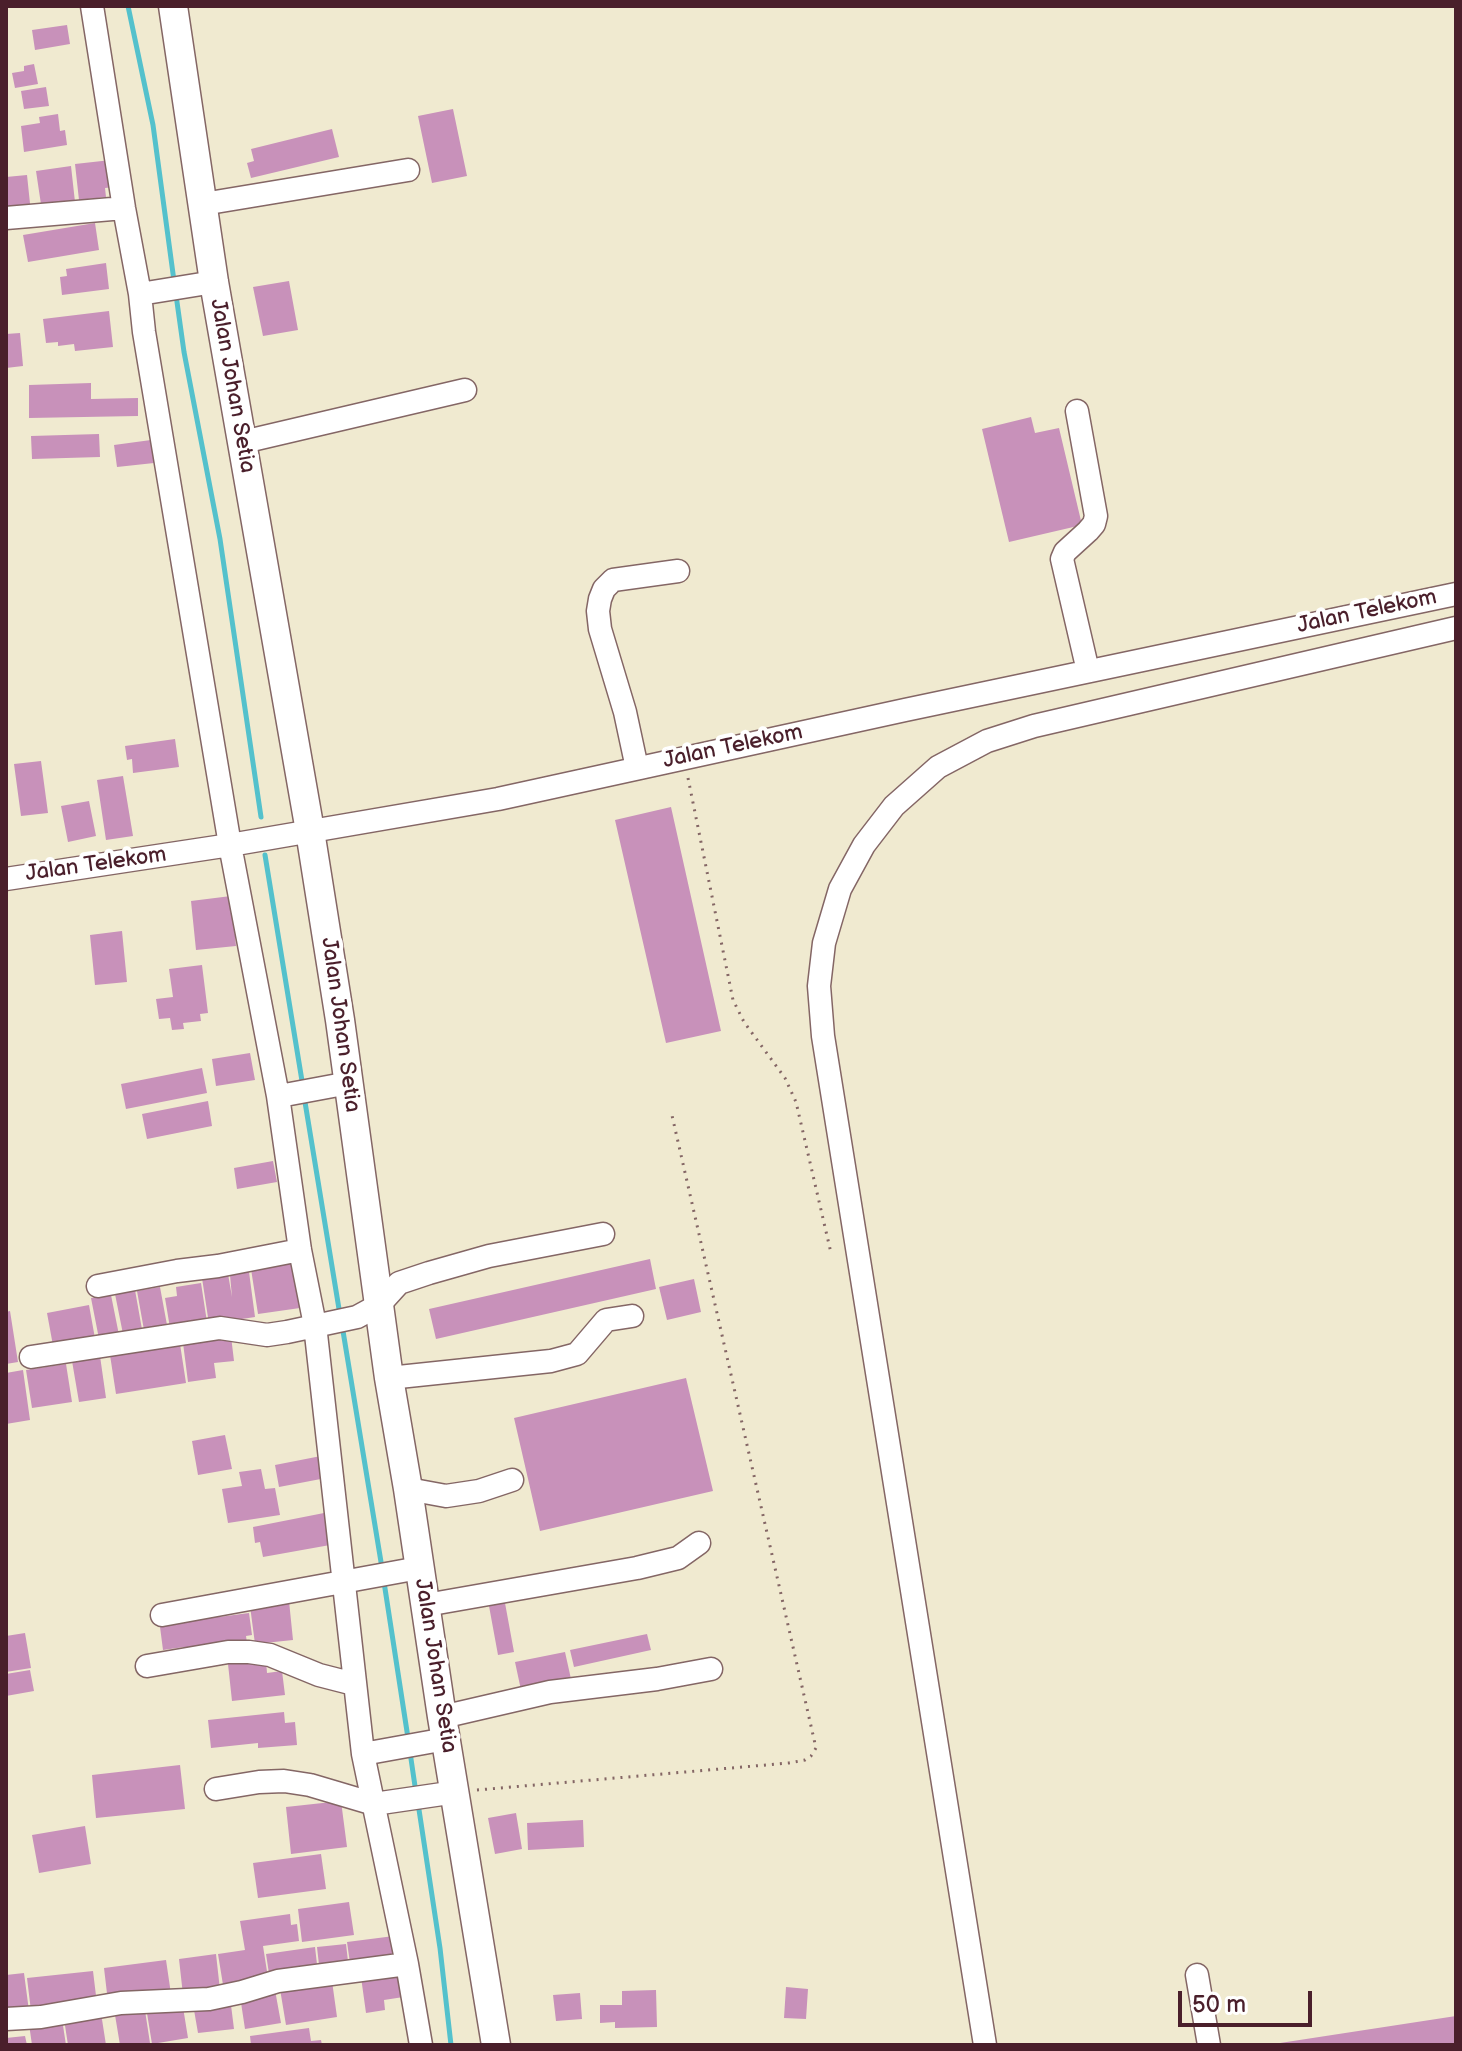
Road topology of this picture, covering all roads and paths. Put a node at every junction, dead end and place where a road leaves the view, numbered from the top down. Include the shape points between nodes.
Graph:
1 (92, 6) edge
2 (173, 6) edge
3 (408, 170) dead end
4 (203, 204) junction
5 (124, 208) junction
6 (6, 218) edge
7 (204, 284) junction
8 (148, 293) junction
9 (465, 390) dead end
10 (1077, 411) dead end
11 (243, 442) junction
12 (678, 571) dead end
13 (1456, 594) edge
14 (1456, 628) edge
15 (1088, 671) junction
16 (684, 758) junction
17 (637, 768) junction
18 (310, 831) junction
19 (230, 845) junction
20 (6, 879) edge
21 (342, 1084) junction
22 (290, 1094) dead end
23 (603, 1234) dead end
24 (300, 1250) junction
25 (831, 1253) dead end
26 (98, 1286) dead end
27 (368, 1311) junction
28 (632, 1316) dead end
29 (321, 1324) junction
30 (31, 1357) dead end
31 (389, 1378) junction
32 (512, 1480) dead end
33 (408, 1489) junction
34 (699, 1543) dead end
35 (409, 1569) junction
36 (352, 1580) junction
37 (426, 1605) junction
38 (162, 1615) dead end
39 (147, 1666) dead end
40 (711, 1669) dead end
41 (354, 1684) junction
42 (436, 1733) junction
43 (372, 1752) junction
44 (216, 1789) dead end
45 (445, 1793) junction
46 (380, 1803) junction
47 (407, 1964) junction
48 (1197, 1975) dead end
49 (6, 2019) edge
50 (421, 2045) edge
51 (496, 2045) edge
52 (985, 2045) edge
53 (1209, 2045) edge

1 - 5 street
2 - 4 main road, Jalan Johan Setia
3 - 4 street
4 - 7 main road, Jalan Johan Setia
5 - 6 street
5 - 8 street
7 - 8 street
7 - 11 main road, Jalan Johan Setia
8 - 19 street via 146,343
9 - 11 street
10 - 15 street via 1096,516 1062,559
11 - 18 main road, Jalan Johan Setia
12 - 17 street via 613,580 600,599 600,629
13 - 15 street, Jalan Telekom
14 - 52 street via 987,741 938,767 894,806 840,889 824,943 819,986 823,1036
15 - 16 street, Jalan Telekom
16 - 17 street, Jalan Telekom
16 - 25 path via 733,1000 796,1102
17 - 18 street, Jalan Telekom via 498,799
18 - 19 street, Jalan Telekom
18 - 21 main road, Jalan Johan Setia
19 - 20 street, Jalan Telekom
19 - 24 street via 278,1096
21 - 22 street
21 - 27 main road, Jalan Johan Setia
23 - 27 street via 489,1256 414,1278 399,1283
24 - 26 street
24 - 29 street
27 - 29 street
27 - 31 main road, Jalan Johan Setia
28 - 31 street via 606,1320 577,1354 551,1361
29 - 30 street via 267,1335 220,1328
29 - 36 street
31 - 33 main road, Jalan Johan Setia
32 - 33 street via 446,1496
33 - 35 main road, Jalan Johan Setia
34 - 37 street via 678,1558 637,1568
35 - 36 street
35 - 37 main road, Jalan Johan Setia
36 - 38 street
36 - 41 street
37 - 42 main road, Jalan Johan Setia
39 - 41 street via 249,1652
40 - 42 street via 550,1692
41 - 43 street
42 - 43 street
42 - 45 main road, Jalan Johan Setia
43 - 46 street
44 - 46 street via 284,1781
45 - 46 street
45 - 51 main road, Jalan Johan Setia
46 - 47 street
47 - 49 street via 278,1981 209,1999 121,2003
47 - 50 street
48 - 53 street

